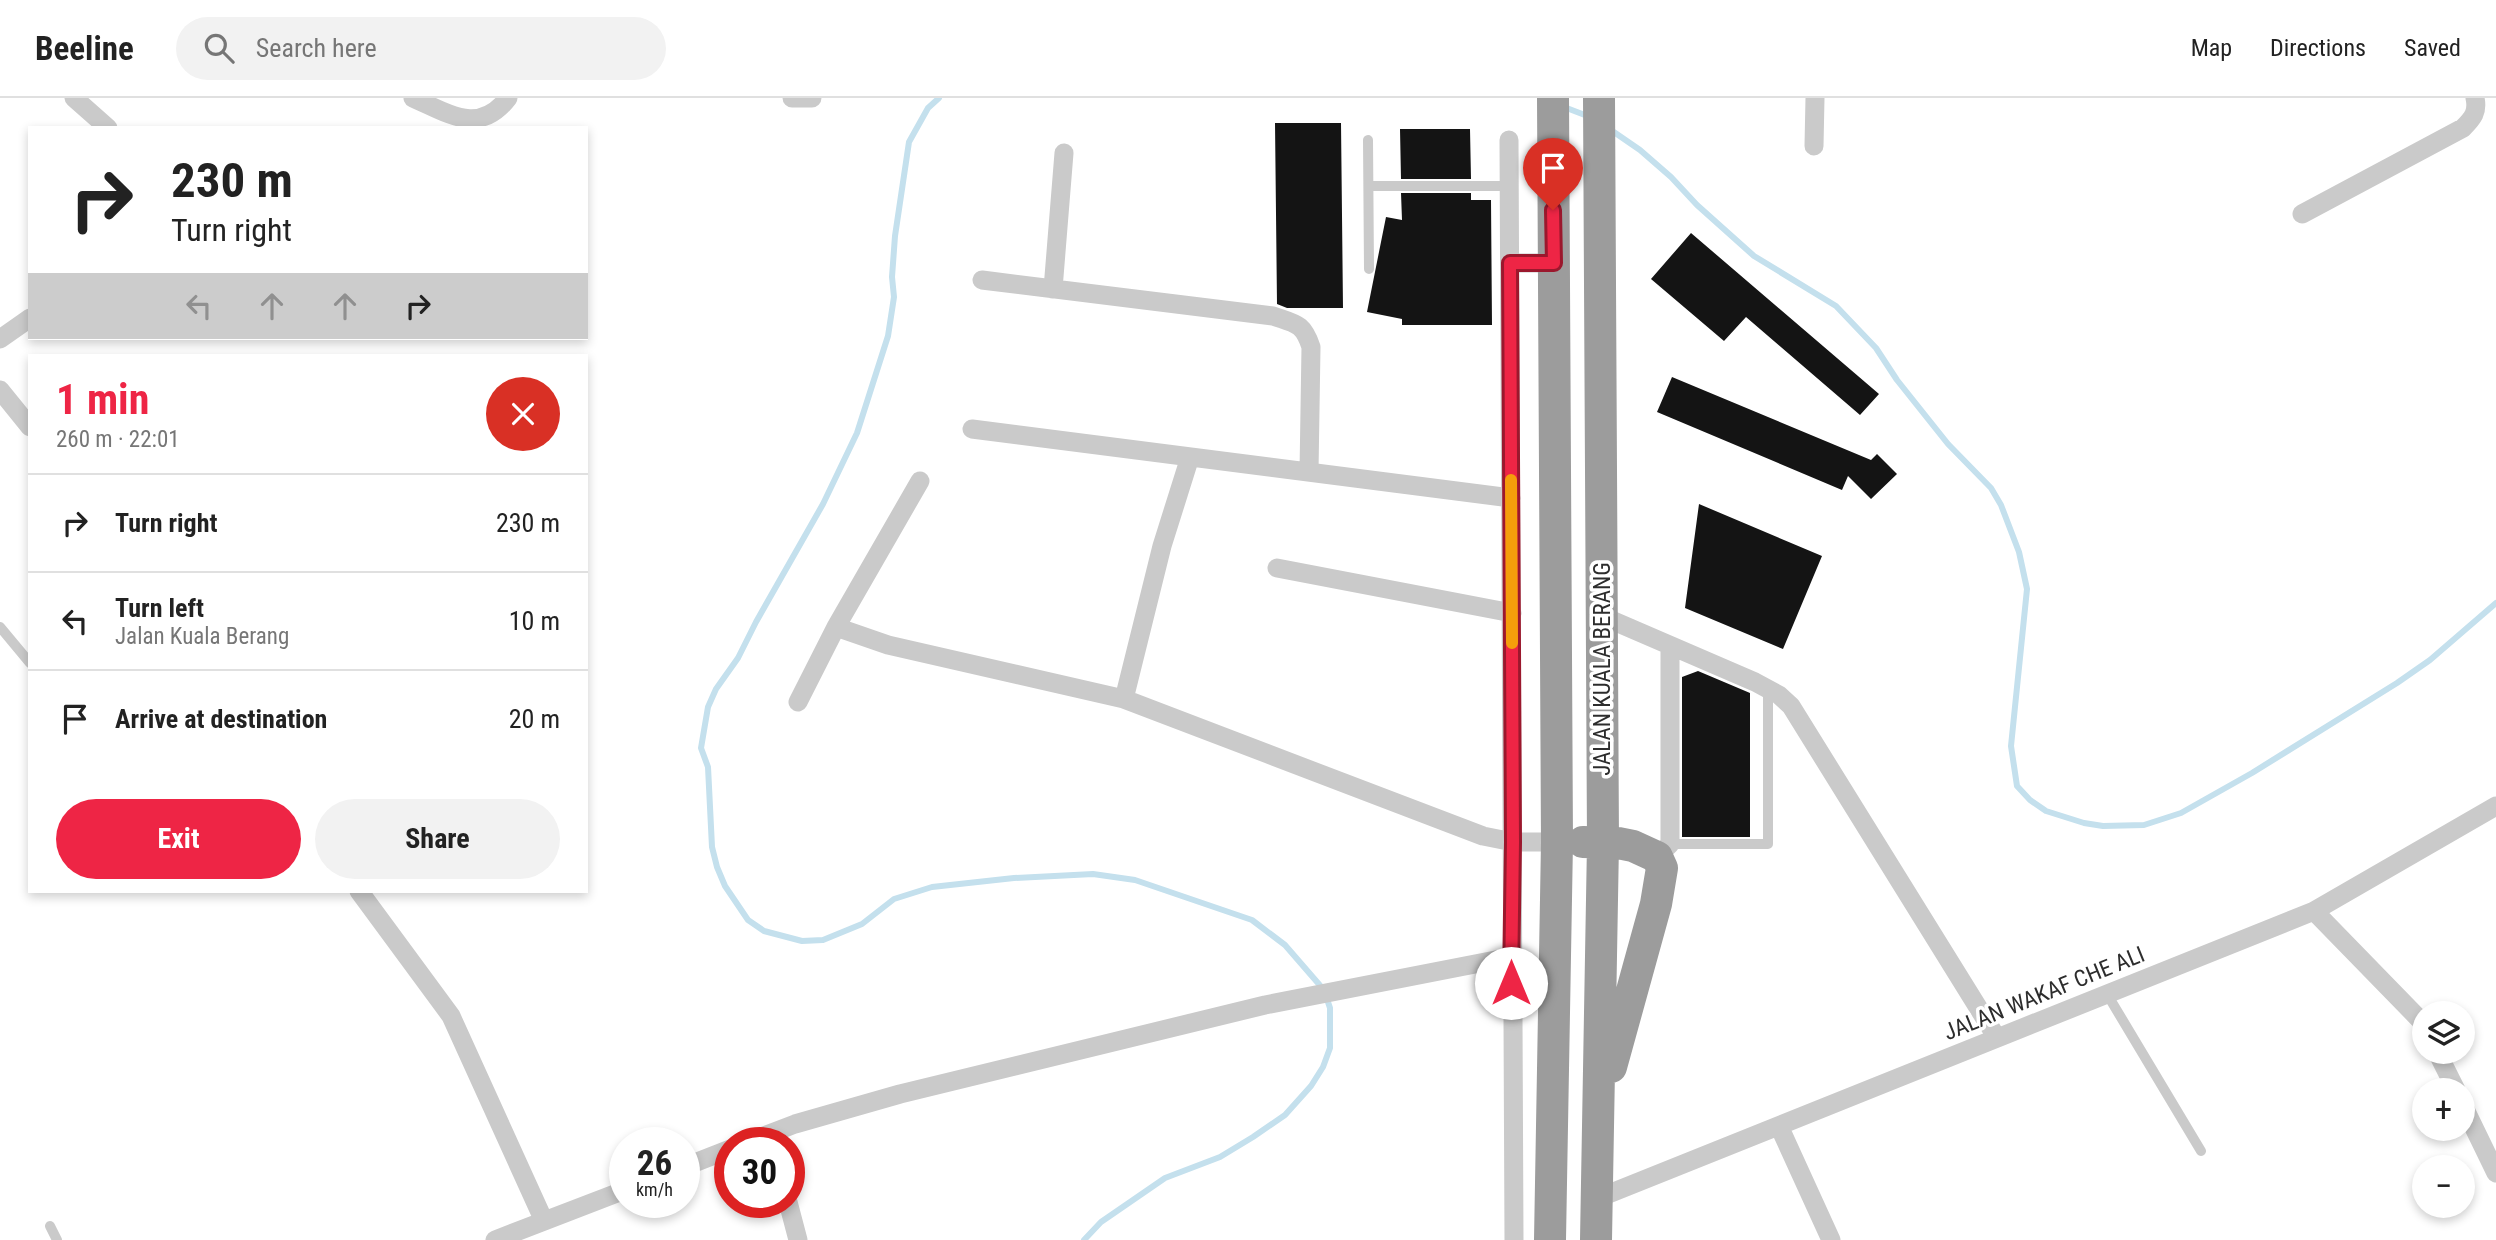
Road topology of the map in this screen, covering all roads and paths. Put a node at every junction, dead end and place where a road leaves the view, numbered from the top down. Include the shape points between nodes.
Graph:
1 (413, 98) edge
2 (508, 98) edge
3 (792, 98) edge
4 (812, 98) edge
5 (1553, 98) edge
6 (1599, 98) edge
7 (1815, 98) edge
8 (2475, 98) edge
9 (78, 99) edge
10 (106, 126) edge
11 (1368, 140) dead end
12 (1509, 140) dead end
13 (1814, 146) dead end
14 (1064, 153) dead end
15 (1369, 186) junction
16 (1509, 186) junction
17 (2302, 214) dead end
18 (1510, 263) junction
19 (1554, 263) junction
20 (1369, 269) dead end
21 (982, 281) dead end
22 (1053, 289) junction
23 (28, 319) edge
24 (0, 339) edge
25 (0, 390) edge
26 (28, 425) edge
27 (972, 429) dead end
28 (1190, 457) junction
29 (1308, 472) junction
30 (920, 481) dead end
31 (1511, 498) junction
32 (1277, 568) dead end
33 (1512, 613) junction
34 (1602, 616) junction
35 (0, 627) edge
36 (836, 627) junction
37 (1670, 646) junction
38 (28, 661) edge
39 (1768, 689) junction
40 (1124, 699) junction
41 (799, 702) dead end
42 (2496, 806) edge
43 (1513, 842) junction
44 (1557, 842) junction
45 (1603, 842) junction
46 (1663, 850) junction
47 (360, 893) edge
48 (2314, 911) junction
49 (1511, 957) junction
50 (2107, 994) junction
51 (2412, 1012) edge
52 (1997, 1038) junction
53 (1598, 1112) junction
54 (1779, 1126) junction
55 (790, 1127) edge
56 (2475, 1129) edge
57 (2201, 1151) dead end
58 (2496, 1172) edge
59 (609, 1196) edge
60 (1596, 1199) junction
61 (792, 1218) edge
62 (544, 1221) junction
63 (50, 1226) dead end
64 (57, 1240) edge
65 (495, 1240) edge
66 (798, 1240) edge
67 (1514, 1240) edge
68 (1550, 1240) edge
69 (1596, 1240) edge
70 (1831, 1240) edge

1 - 2 street via 462,119 478,119
3 - 4 street
5 - 19 highway, JALAN KUALA BERANG
6 - 34 highway, JALAN KUALA BERANG
7 - 13 street
8 - 17 street via 2473,119 2463,128
9 - 10 street
11 - 15 lane
12 - 16 street
14 - 22 street
15 - 16 lane
15 - 20 lane
16 - 18 street
18 - 19 street
18 - 31 street
19 - 44 highway, JALAN KUALA BERANG
21 - 22 street
22 - 29 street via 1273,316 1306,331 1311,347
23 - 24 street
25 - 26 street
27 - 28 street
28 - 29 street
28 - 40 street via 1162,546
29 - 31 street
30 - 36 street
31 - 33 street
32 - 33 street
33 - 43 street
34 - 37 street
34 - 45 highway, JALAN KUALA BERANG
35 - 38 lane
36 - 40 street via 888,645
36 - 41 street
37 - 39 street
37 - 46 street
39 - 46 lane via 1768,844
39 - 52 street via 1791,706 1802,722
40 - 43 street via 1483,836
42 - 48 street, JALAN WAKAF CHE ALI
43 - 44 street
43 - 49 street
44 - 45 highway
44 - 68 highway, JALAN KUALA BERANG
45 - 46 highway
45 - 53 highway, JALAN KUALA BERANG
46 - 53 highway via 1661,886
47 - 62 street via 451,1016
48 - 50 street, JALAN WAKAF CHE ALI
48 - 51 street
49 - 55 street via 1265,1005 901,1094
49 - 67 street
50 - 52 street, JALAN WAKAF CHE ALI
50 - 57 lane
52 - 54 street, JALAN WAKAF CHE ALI
53 - 60 highway, JALAN KUALA BERANG
54 - 60 street, JALAN WAKAF CHE ALI
54 - 70 street
56 - 58 street
59 - 62 street
60 - 69 highway, JALAN KUALA BERANG
61 - 66 street
62 - 65 street
63 - 64 lane

